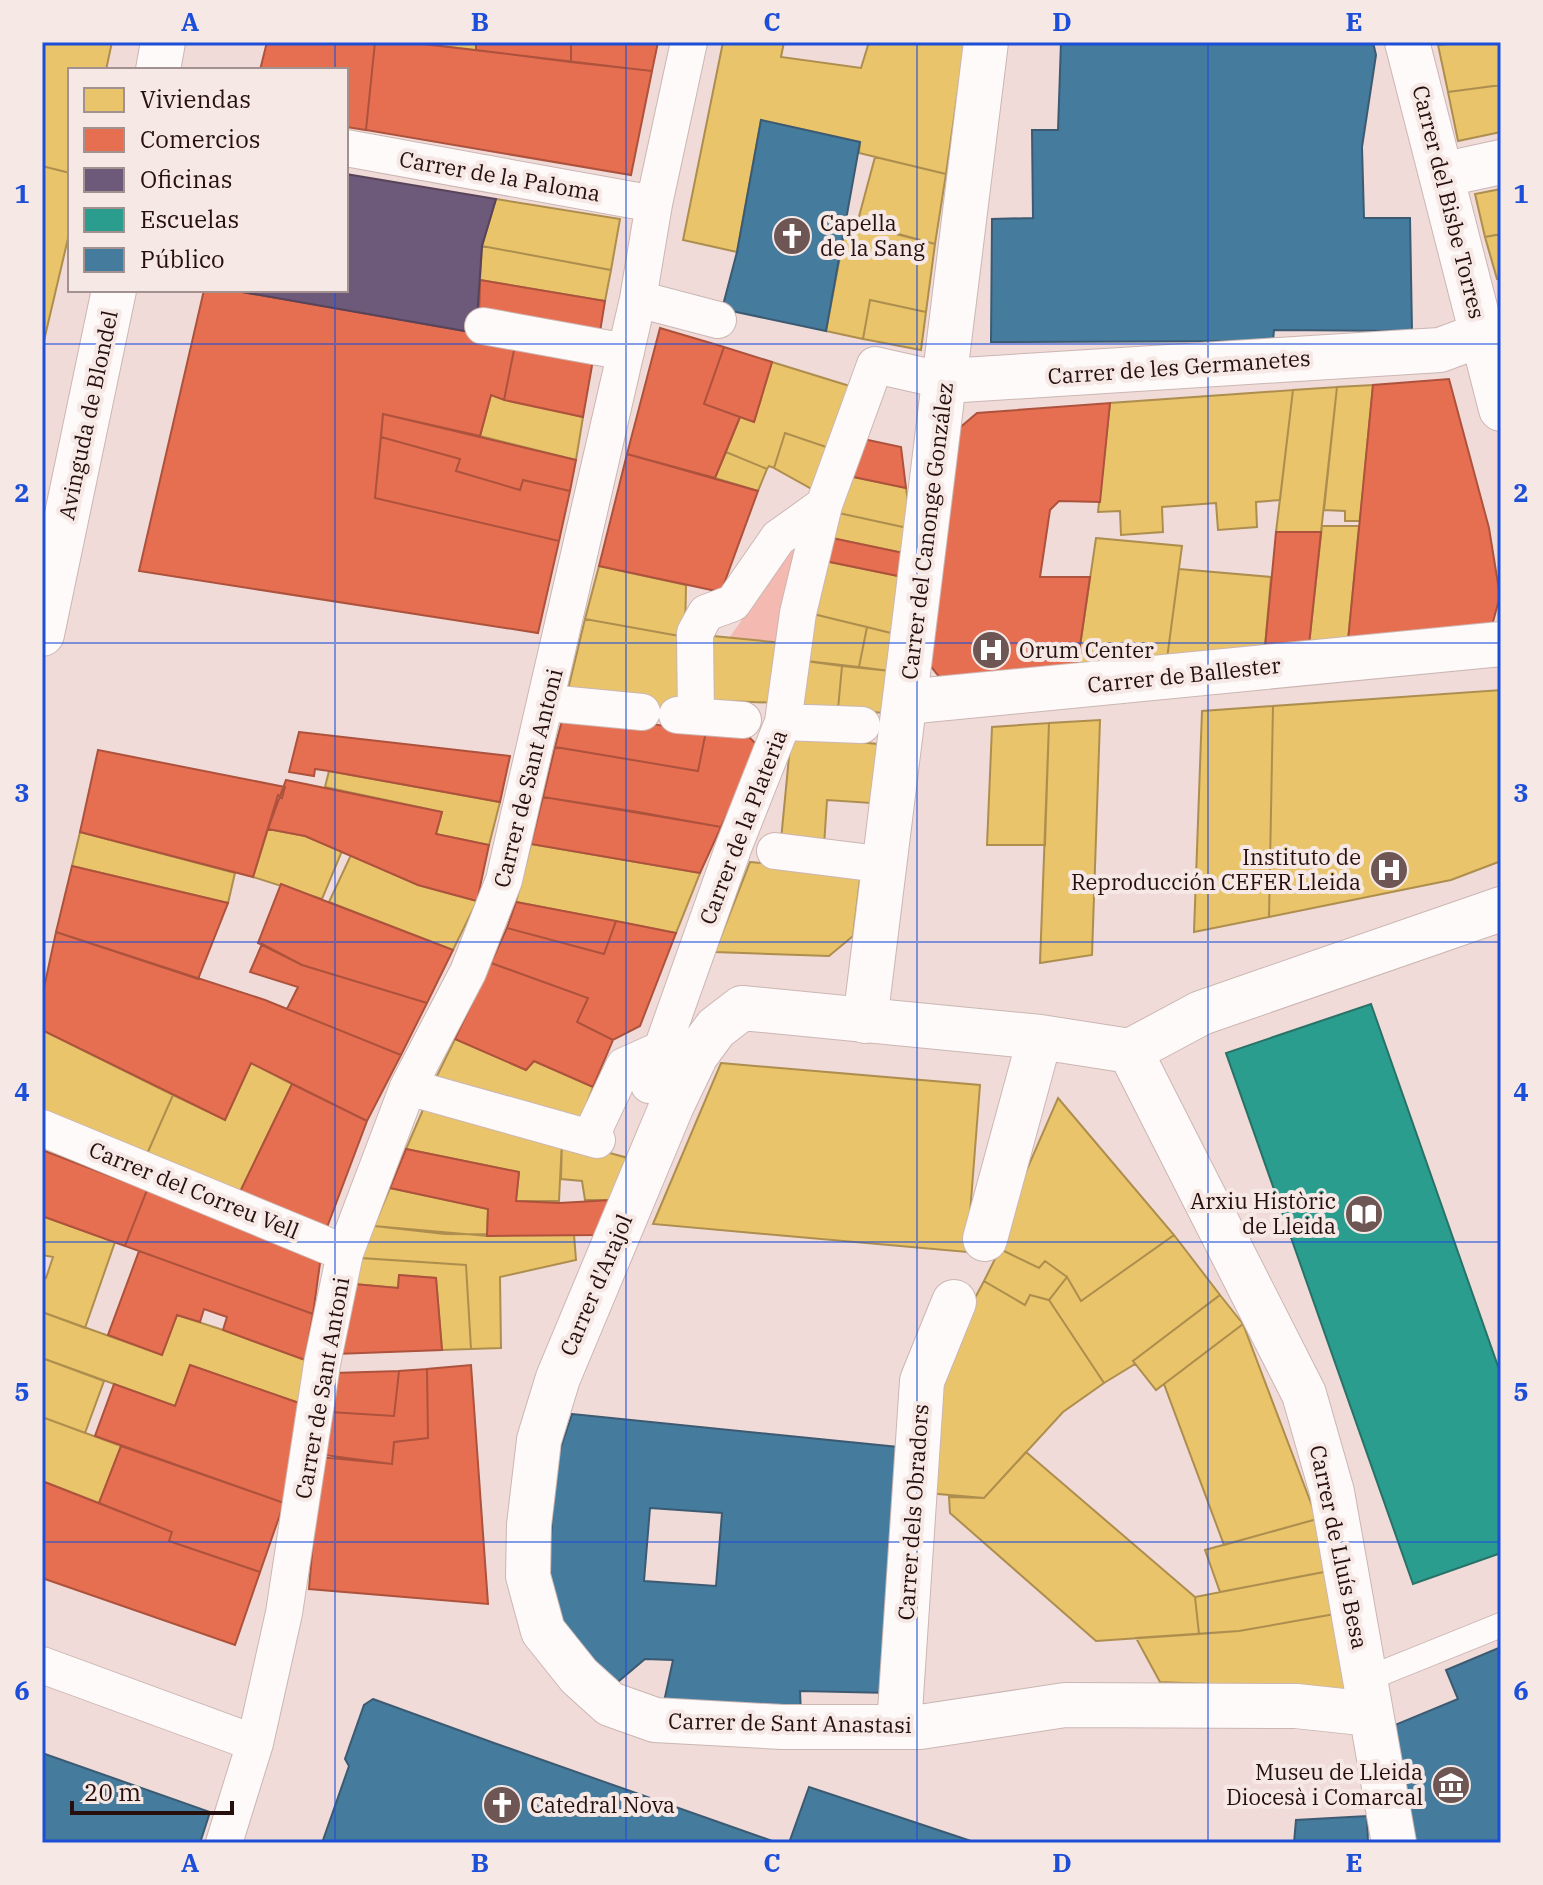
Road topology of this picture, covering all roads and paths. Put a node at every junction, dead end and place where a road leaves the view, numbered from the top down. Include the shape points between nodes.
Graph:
1 (163, 42) edge
2 (689, 42) edge
3 (986, 42) edge
4 (1407, 42) edge
5 (158, 68) edge
6 (348, 148) edge
7 (1501, 162) edge
8 (1441, 175) junction
9 (654, 204) junction
10 (114, 292) edge
11 (638, 299) junction
12 (718, 320) dead end
13 (483, 326) dead end
14 (1483, 334) junction
15 (626, 352) junction
16 (875, 365) joint
17 (946, 381) junction
18 (1501, 409) edge
19 (824, 505) junction
20 (42, 634) edge
21 (1501, 644) edge
22 (548, 703) junction
23 (671, 714) junction
24 (881, 717) junction
25 (743, 720) dead end
26 (783, 722) junction
27 (757, 849) junction
28 (887, 865) junction
29 (1501, 909) edge
30 (865, 1021) junction
31 (1040, 1037) junction
32 (1130, 1051) junction
33 (679, 1052) junction
34 (649, 1085) dead end
35 (408, 1087) junction
36 (42, 1128) edge
37 (985, 1239) dead end
38 (345, 1253) junction
39 (954, 1302) dead end
40 (529, 1525) joint
41 (1501, 1625) edge
42 (42, 1665) edge
43 (1369, 1697) junction
44 (899, 1727) junction
45 (255, 1743) junction
46 (224, 1843) edge
47 (1394, 1843) edge

1 - 5 street
2 - 9 street, Carrer de Sant Antoni
3 - 17 street, Carrer del Canonge González
4 - 8 street, Carrer del Bisbe Torres
6 - 9 street, Carrer de la Paloma
7 - 8 street
8 - 14 street, Carrer del Bisbe Torres
9 - 11 street, Carrer de Sant Antoni
10 - 20 street, Avinguda de Blondel
11 - 12 street
11 - 15 street, Carrer de Sant Antoni
13 - 15 street
14 - 17 street, Carrer de les Germanetes via 1440,350
14 - 18 street, Carrer del Bisbe Torres
15 - 22 street, Carrer de Sant Antoni
16 - 17 street, Carrer de les Germanetes
16 - 19 street, Carrer de la Plateria
17 - 24 street, Carrer del Canonge González
19 - 23 street via 778,538 733,603 706,613
19 - 26 street, Carrer de la Plateria via 798,613
21 - 24 street, Carrer de Ballester
22 - 23 street
22 - 35 street, Carrer de Sant Antoni via 504,880 468,972
23 - 25 street
24 - 26 street, Carrer de Ballester
24 - 28 street, Carrer del Canonge González
26 - 27 street, Carrer de la Plateria
27 - 28 street
27 - 33 street, Carrer de la Plateria
28 - 30 street, Carrer del Canonge González
29 - 32 street via 1201,1013
30 - 31 street
30 - 33 street, Carrer d'Arajol via 742,1008
31 - 32 street
31 - 37 street
32 - 43 street, Carrer de Lluís Besa via 1304,1394 1332,1492
33 - 34 street, Carrer de la Plateria
33 - 35 street via 624,1066 593,1139
33 - 40 street, Carrer d'Arajol via 672,1105 558,1378 539,1440
35 - 38 street, Carrer de Sant Antoni
36 - 38 street, Carrer del Correu Vell
38 - 45 street, Carrer de Sant Antoni via 288,1587
39 - 44 street, Carrer dels Obradors via 922,1381
40 - 44 street, Carrer de Sant Anastasi via 528,1576 543,1631 610,1704 655,1720
41 - 43 lane
42 - 45 street
43 - 44 street, Carrer de Sant Anastasi via 1296,1706 1065,1705
43 - 47 street, Carrer de Lluís Besa
45 - 46 street, Carrer de Sant Antoni

